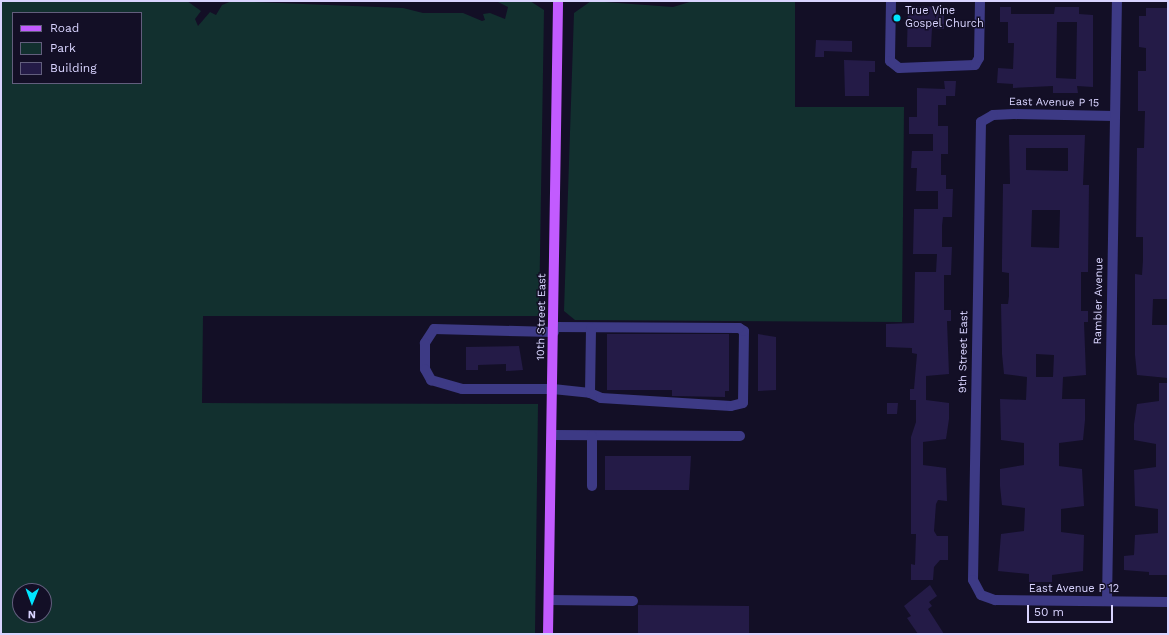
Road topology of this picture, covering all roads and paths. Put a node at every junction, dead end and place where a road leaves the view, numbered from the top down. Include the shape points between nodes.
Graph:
1 (558, 1) edge
2 (891, 1) edge
3 (980, 1) edge
4 (1116, 1) edge
5 (993, 115) joint
6 (1114, 116) junction
7 (591, 328) junction
8 (554, 330) junction
9 (553, 389) junction
10 (590, 393) junction
11 (552, 435) junction
12 (592, 436) junction
13 (740, 436) dead end
14 (592, 486) dead end
15 (981, 595) joint
16 (549, 600) junction
17 (633, 601) dead end
18 (1107, 601) junction
19 (1168, 602) edge
20 (548, 634) edge

1 - 8 main road, 10th Street East
2 - 3 street via 890,61 899,68 975,65 979,58
4 - 6 street, Rambler Avenue
5 - 6 street, East Avenue P 15
5 - 15 street, 9th Street East via 981,122 979,134 973,580
6 - 18 street, Rambler Avenue
7 - 8 street
7 - 10 street
7 - 10 street via 739,328 744,331 743,403 731,406 601,398
8 - 9 main road, 10th Street East
8 - 9 street via 443,327 429,334 422,356 431,380 446,387
9 - 10 street
9 - 11 main road, 10th Street East
11 - 12 street
11 - 16 main road, 10th Street East
12 - 13 street
12 - 14 street
15 - 18 street, East Avenue P 12 via 995,600
16 - 17 street
16 - 20 main road, 10th Street East
18 - 19 street, East Avenue P 12

